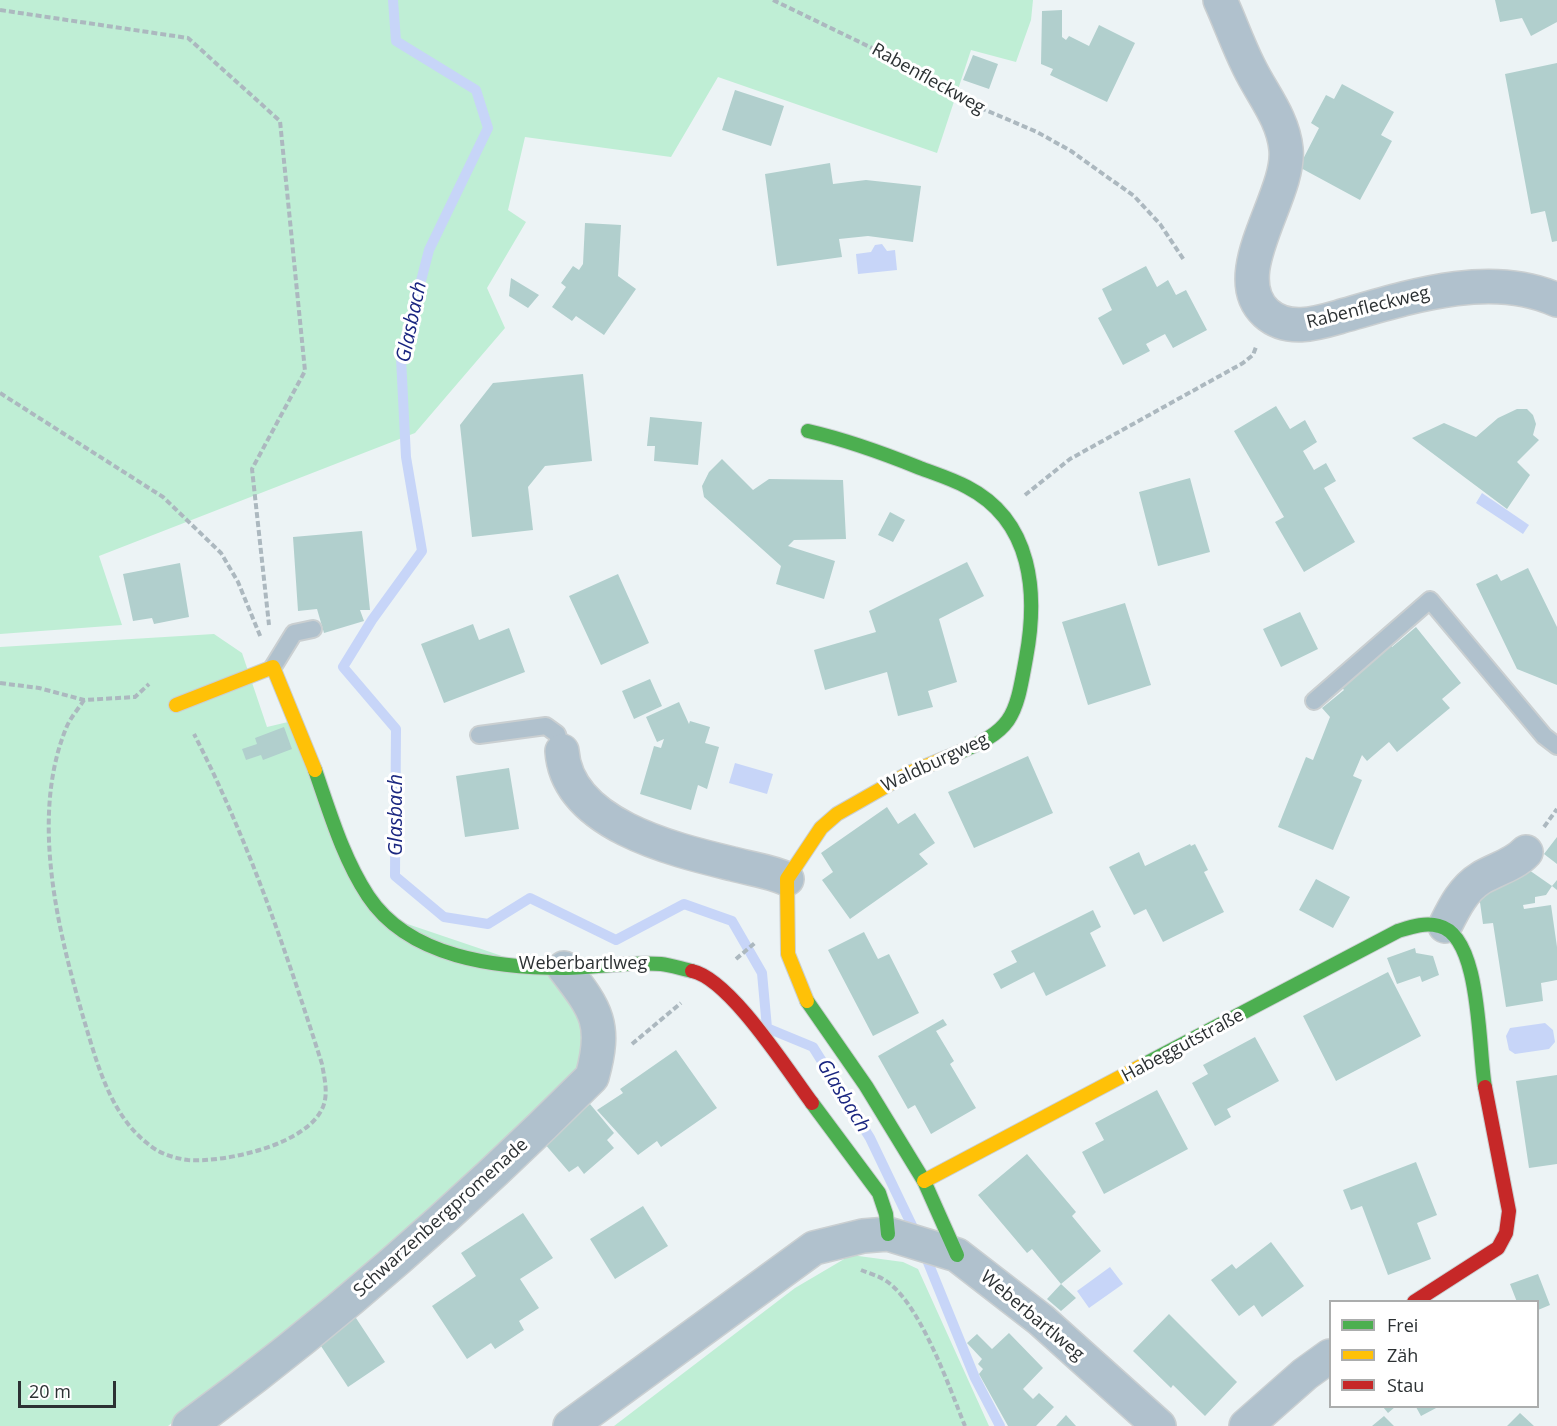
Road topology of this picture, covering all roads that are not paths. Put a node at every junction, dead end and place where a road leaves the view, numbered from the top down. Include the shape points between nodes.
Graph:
1 (1220, 0) edge
2 (1557, 300) edge
3 (808, 431) dead end
4 (313, 630) dead end
5 (273, 668) junction
6 (1314, 701) dead end
7 (176, 705) road end
8 (479, 735) dead end
9 (1557, 746) edge
10 (562, 751) joint
11 (1526, 852) dead end
12 (787, 879) junction
13 (1445, 926) junction
14 (564, 968) junction
15 (924, 1181) junction
16 (862, 1238) junction
17 (957, 1255) junction
18 (1417, 1300) edge
19 (1329, 1357) edge
20 (189, 1426) edge
21 (570, 1426) edge
22 (1159, 1426) edge
23 (1246, 1426) edge

1 - 2 street, Rabenfleckweg via 1285,139 1284,173 1253,266 1255,294 1261,308 1289,324 1317,323 1409,297 1463,288 1522,289
3 - 12 street, Waldburgweg via 855,442 968,486 1002,515 1023,550 1034,601 1016,710 1000,731 989,740 909,773 837,814 821,828
4 - 5 lane via 294,633
5 - 7 street
5 - 14 street, Weberbartlweg via 298,724 345,854 382,914 405,935 469,958
6 - 9 lane via 1430,600 1544,736
8 - 10 lane via 546,726 557,734
10 - 12 street via 577,789 615,824 656,841
11 - 13 street via 1470,886
12 - 15 street via 788,954 798,983
13 - 15 street, Habeggutstraße via 1429,923 1398,931
13 - 18 street via 1460,941 1469,966 1481,1067 1509,1211 1506,1233 1498,1248
14 - 16 street, Weberbartlweg via 662,964 711,979 743,1011 879,1193 886,1214
14 - 20 street, Schwarzenbergpromenade via 593,1007 600,1042 592,1077 404,1256
15 - 17 street
16 - 17 street, Weberbartlweg
16 - 21 street via 814,1248
17 - 22 street, Weberbartlweg via 1041,1320
19 - 23 street

